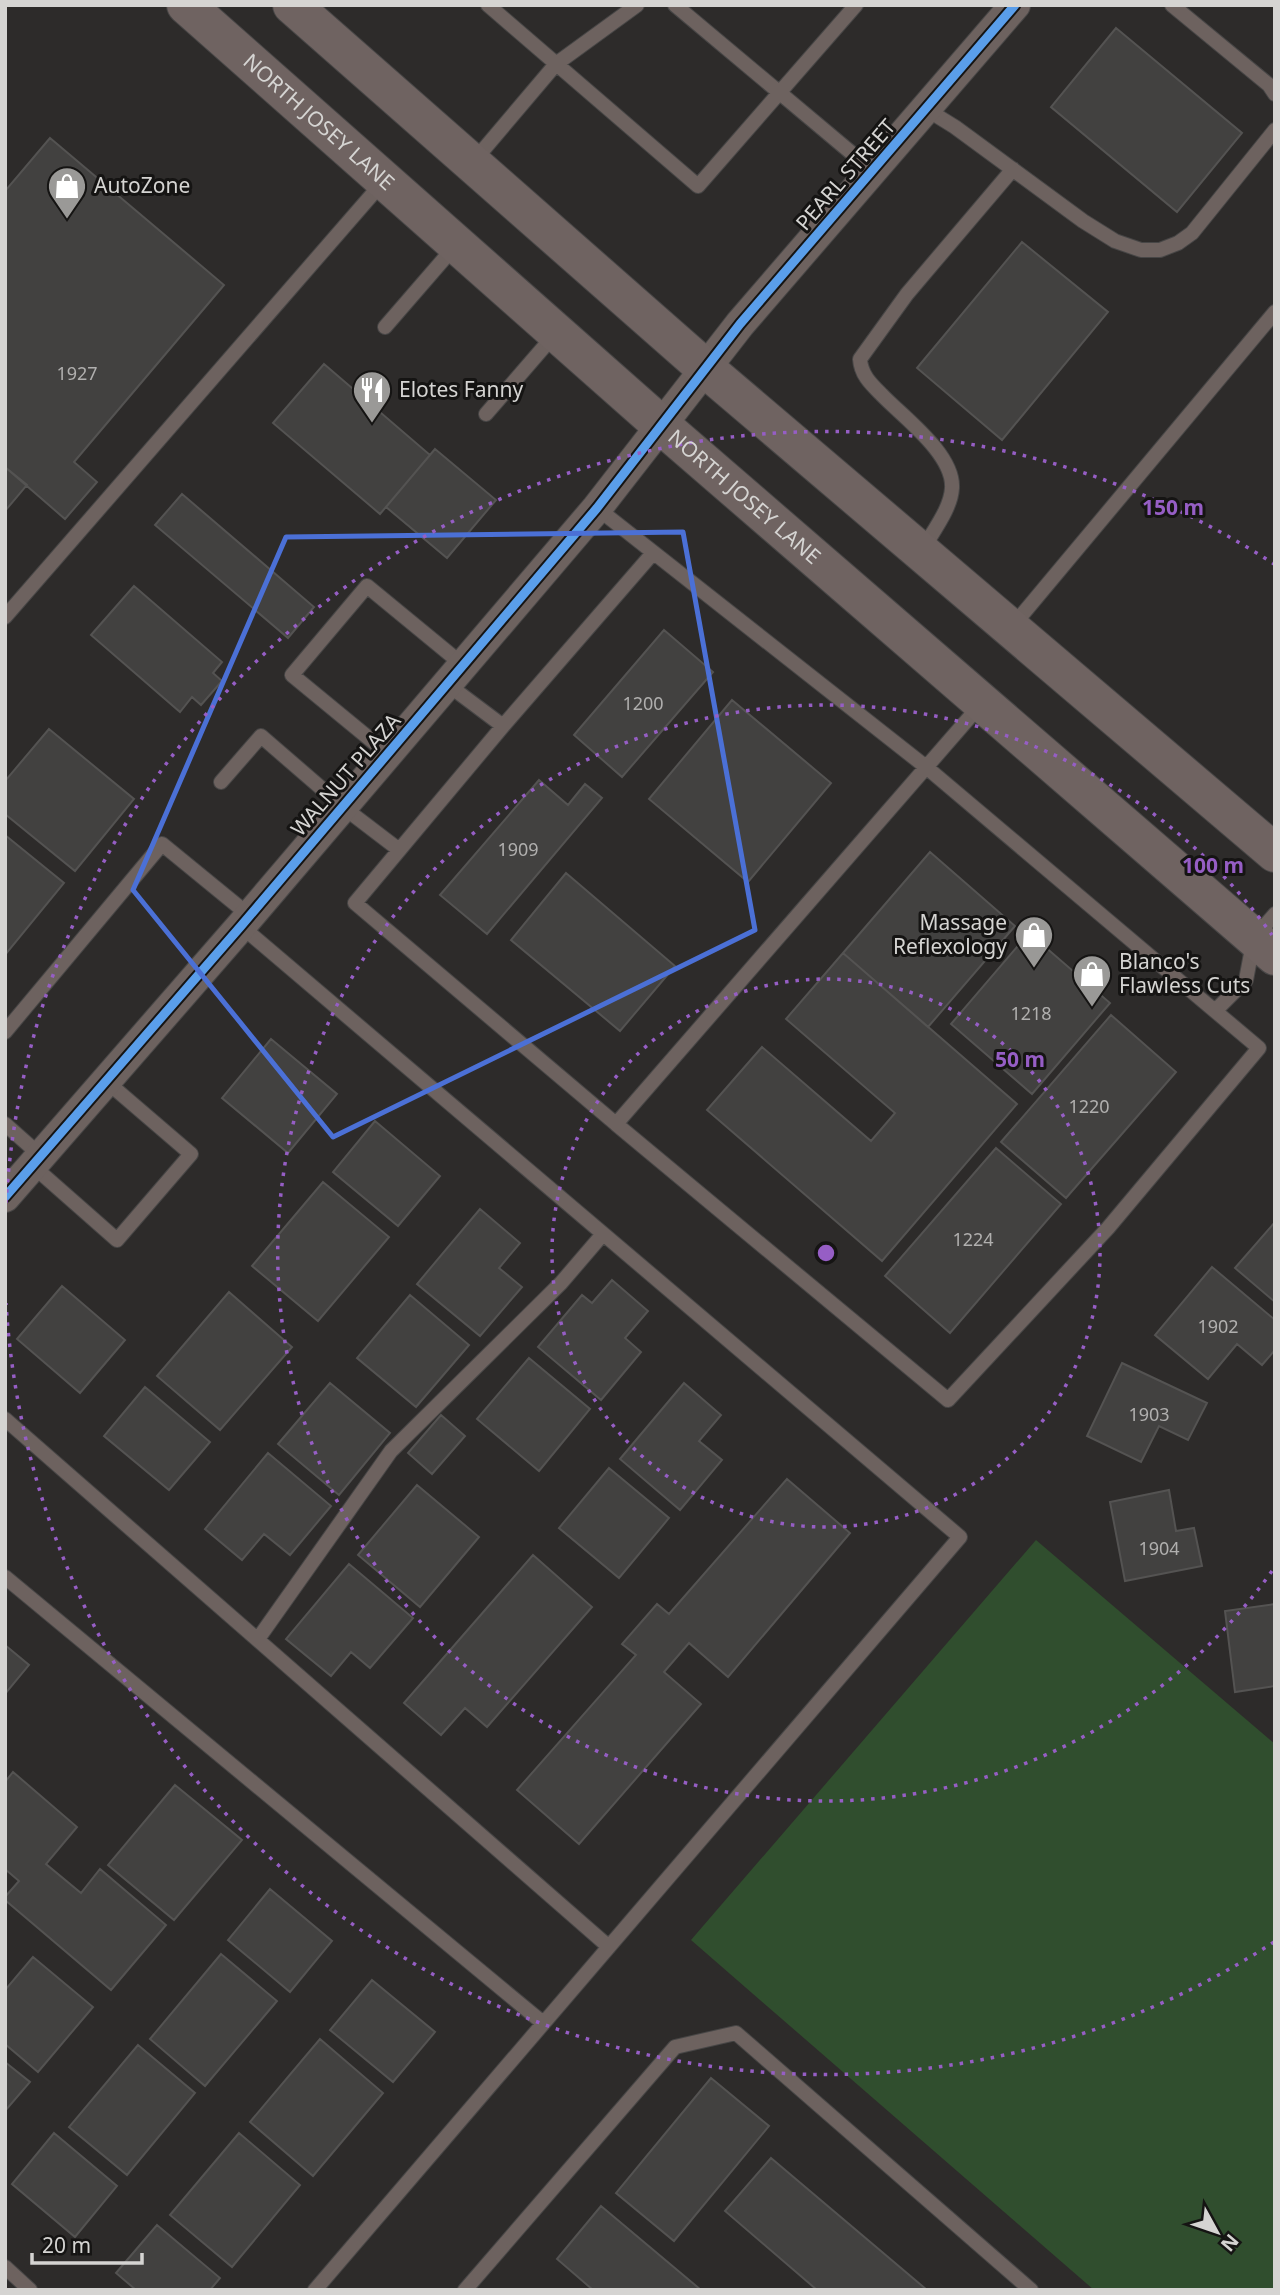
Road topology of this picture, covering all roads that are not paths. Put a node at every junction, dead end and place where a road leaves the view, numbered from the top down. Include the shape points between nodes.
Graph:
1 (187, 5) edge
2 (292, 5) edge
3 (488, 5) edge
4 (637, 5) edge
5 (675, 5) edge
6 (856, 5) edge
7 (1015, 5) edge
8 (1172, 5) edge
9 (556, 64) junction
10 (778, 94) junction
11 (1275, 94) edge
12 (926, 109) junction
13 (1275, 130) edge
14 (472, 163) junction
15 (1013, 169) junction
16 (873, 171) junction
17 (385, 180) junction
18 (456, 244) junction
19 (1275, 312) edge
20 (386, 327) dead end
21 (556, 332) junction
22 (706, 369) junction
23 (486, 414) dead end
24 (662, 426) junction
25 (597, 508) junction
26 (921, 552) junction
27 (653, 553) junction
28 (5, 617) edge
29 (1010, 628) junction
30 (455, 675) junction
31 (982, 702) junction
32 (503, 726) junction
33 (388, 754) junction
34 (926, 767) junction
35 (221, 782) dead end
36 (343, 807) junction
37 (398, 849) junction
38 (1275, 853) edge
39 (245, 921) junction
40 (1268, 936) edge
41 (1215, 1011) junction
42 (5, 1032) edge
43 (106, 1081) junction
44 (5, 1124) edge
45 (616, 1124) junction
46 (37, 1161) junction
47 (5, 1198) edge
48 (603, 1234) junction
49 (5, 1419) edge
50 (5, 1577) edge
51 (258, 1639) junction
52 (609, 1947) junction
53 (543, 2023) junction
54 (5, 2267) edge
55 (30, 2290) edge
56 (314, 2290) edge
57 (466, 2290) edge
58 (1031, 2290) edge

1 - 17 main road, NORTH JOSEY LANE
2 - 14 main road
3 - 9 lane
4 - 9 lane
5 - 10 lane
6 - 10 lane
7 - 12 street, PEARL STREET
8 - 11 lane
9 - 10 lane via 698,186
9 - 14 lane
10 - 16 lane
12 - 15 lane
12 - 16 street, PEARL STREET
13 - 15 lane via 1192,233 1160,250 1141,250 1115,241
14 - 22 main road
15 - 26 lane via 907,295 860,359 870,383 931,442 947,466 953,486
16 - 22 street, PEARL STREET
17 - 18 main road, NORTH JOSEY LANE
17 - 28 lane
18 - 20 lane
18 - 21 main road, NORTH JOSEY LANE
19 - 29 lane
21 - 23 lane
21 - 24 main road, NORTH JOSEY LANE
22 - 24 street, WALNUT PLAZA
22 - 26 main road
24 - 25 street, WALNUT PLAZA
24 - 31 main road, NORTH JOSEY LANE
25 - 27 lane
25 - 30 street, WALNUT PLAZA
26 - 29 main road
27 - 32 lane
27 - 34 lane
29 - 38 main road
30 - 32 lane
30 - 33 street, WALNUT PLAZA
30 - 33 lane via 367,586 292,675
31 - 34 lane
31 - 40 main road, NORTH JOSEY LANE
32 - 37 lane
33 - 36 street, WALNUT PLAZA
34 - 41 lane
34 - 45 lane
35 - 36 lane via 261,736
36 - 37 lane
36 - 39 street, WALNUT PLAZA
37 - 45 lane via 355,903
39 - 42 lane via 162,844
39 - 43 street, WALNUT PLAZA
39 - 48 lane
40 - 41 lane via 1245,979
41 - 45 lane via 1259,1048 1108,1228 948,1400
43 - 46 street, WALNUT PLAZA
43 - 46 lane via 191,1154 117,1240
44 - 46 lane
46 - 47 street, WALNUT PLAZA
48 - 51 lane via 561,1283 391,1451
48 - 52 lane via 960,1537
49 - 51 lane
50 - 53 lane
51 - 52 lane
52 - 53 lane
53 - 56 lane
54 - 55 lane
57 - 58 lane via 675,2047 736,2033

